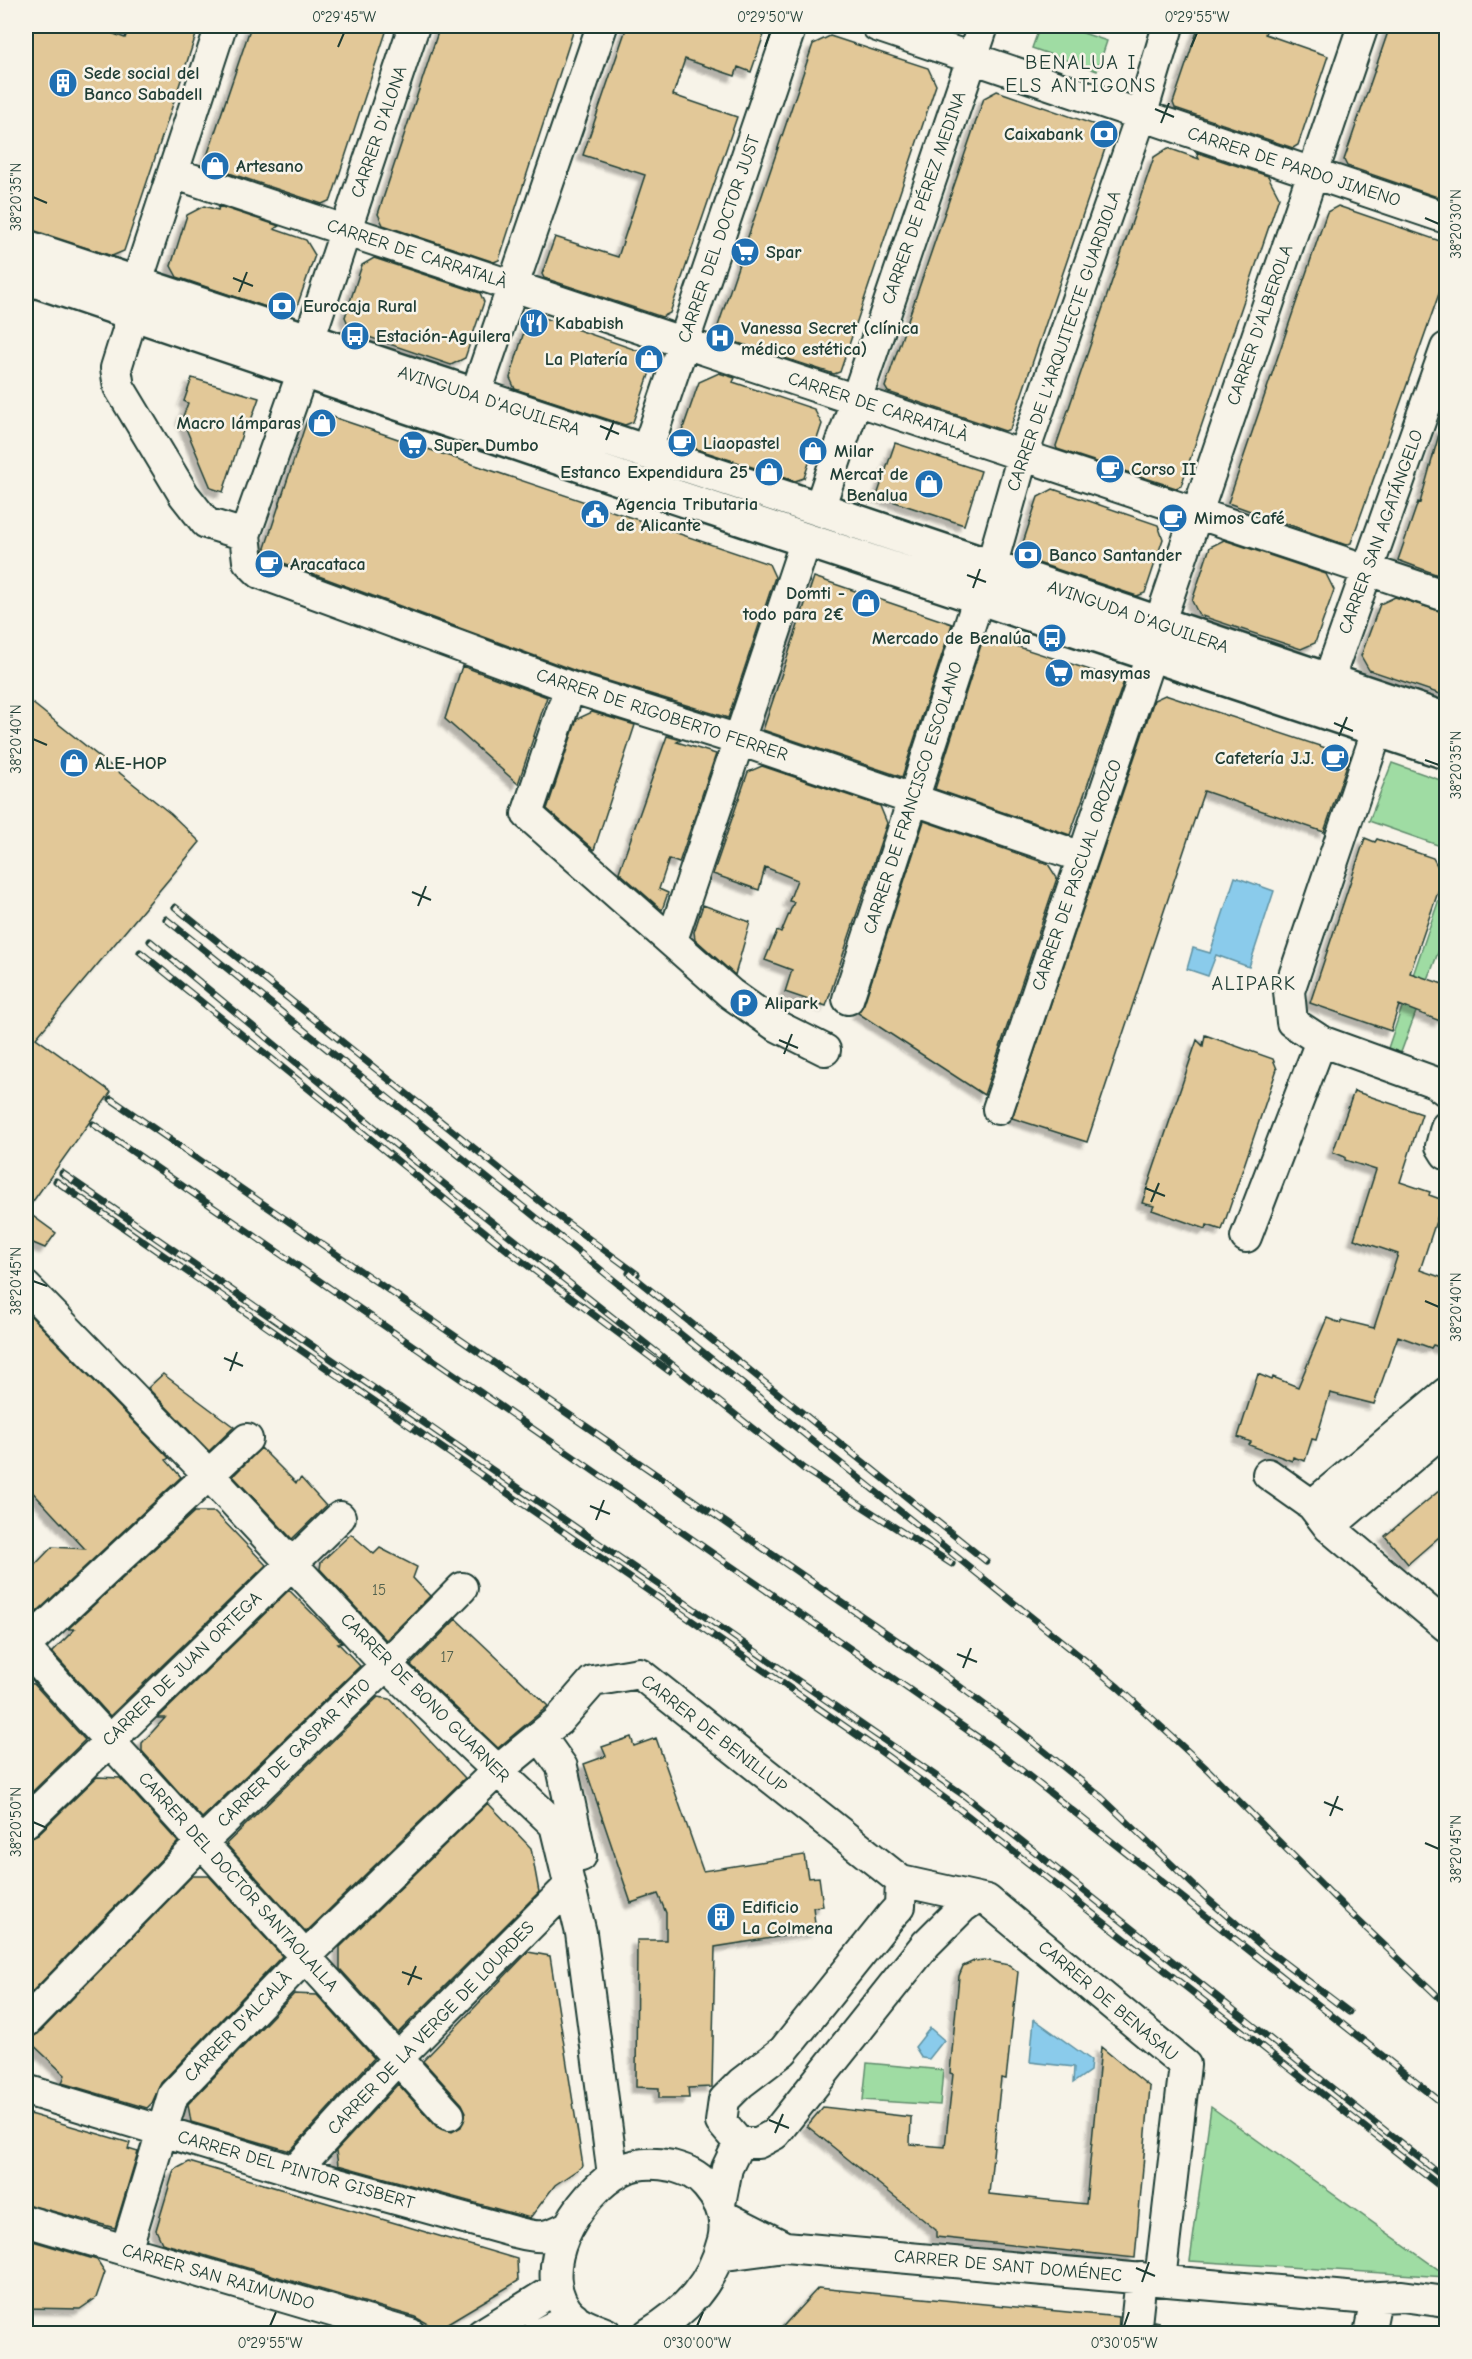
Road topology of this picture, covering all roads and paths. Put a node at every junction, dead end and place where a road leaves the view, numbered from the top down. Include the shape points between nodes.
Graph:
1 (221, 26) edge
2 (414, 26) edge
3 (602, 26) edge
4 (791, 26) edge
5 (877, 26) edge
6 (983, 26) edge
7 (1168, 26) edge
8 (1363, 26) edge
9 (972, 58) junction
10 (1141, 116) junction
11 (173, 173) junction
12 (1312, 173) junction
13 (1446, 218) edge
14 (345, 231) junction
15 (26, 247) edge
16 (26, 277) edge
17 (511, 285) junction
18 (134, 299) junction
19 (684, 343) junction
20 (1446, 348) edge
21 (306, 356) junction
22 (475, 396) junction
23 (856, 400) junction
24 (489, 435) junction
25 (646, 453) junction
26 (1023, 455) junction
27 (819, 509) junction
28 (1195, 513) junction
29 (806, 540) junction
30 (246, 548) junction
31 (991, 567) junction
32 (1368, 570) junction
33 (1446, 596) edge
34 (979, 597) junction
35 (1156, 640) junction
36 (1328, 681) junction
37 (570, 687) junction
38 (1362, 692) junction
39 (1446, 720) edge
40 (1378, 728) junction
41 (739, 740) junction
42 (1446, 752) edge
43 (913, 799) junction
44 (1082, 857) junction
45 (672, 940) junction
46 (848, 999) dead end
47 (1321, 1041) junction
48 (825, 1050) dead end
49 (1446, 1091) edge
50 (998, 1109) dead end
51 (1446, 1127) edge
52 (1446, 1154) edge
53 (1245, 1237) dead end
54 (26, 1287) edge
55 (1446, 1393) edge
56 (1446, 1428) edge
57 (247, 1439) dead end
58 (208, 1474) junction
59 (1268, 1474) dead end
60 (1320, 1516) junction
61 (340, 1517) dead end
62 (292, 1563) junction
63 (462, 1587) dead end
64 (1446, 1626) edge
65 (26, 1647) edge
66 (386, 1665) junction
67 (540, 1736) junction
68 (108, 1740) junction
69 (497, 1771) junction
70 (26, 1822) edge
71 (202, 1842) junction
72 (901, 1881) junction
73 (568, 1886) junction
74 (976, 1898) junction
75 (891, 1916) junction
76 (923, 1948) junction
77 (306, 1956) junction
78 (26, 2022) edge
79 (399, 2058) junction
80 (26, 2090) edge
81 (449, 2115) dead end
82 (160, 2131) junction
83 (739, 2143) junction
84 (624, 2170) junction
85 (295, 2171) junction
86 (722, 2210) junction
87 (26, 2221) edge
88 (567, 2227) junction
89 (785, 2247) junction
90 (126, 2250) junction
91 (718, 2256) junction
92 (1150, 2279) junction
93 (555, 2289) junction
94 (1376, 2299) junction
95 (1446, 2302) edge
96 (574, 2318) junction
97 (410, 2334) edge
98 (482, 2334) edge
99 (538, 2334) edge
100 (607, 2334) edge
101 (648, 2334) edge
102 (1135, 2334) edge
103 (1369, 2334) edge

1 - 11 street, CARRER DE RIGOBERTO FERRER
2 - 14 street, CARRER D'ALONA
3 - 17 street
4 - 19 street, CARRER DEL DOCTOR JUST
5 - 9 street
6 - 9 street, CARRER DE PÉREZ MEDINA
7 - 10 street, CARRER DE L'ARQUITECTE GUARDIOLA
8 - 12 street, CARRER D'ALBEROLA
9 - 10 street, CARRER DE PARDO JIMENO
9 - 23 street, CARRER DE PÉREZ MEDINA
10 - 12 street, CARRER DE PARDO JIMENO
10 - 26 street, CARRER DE L'ARQUITECTE GUARDIOLA
11 - 14 street, CARRER DE CARRATALÀ
11 - 18 street, CARRER DE RIGOBERTO FERRER
12 - 13 street, CARRER DE PARDO JIMENO
12 - 28 street, CARRER D'ALBEROLA
14 - 17 street, CARRER DE CARRATALÀ
14 - 21 street, CARRER D'ALONA
15 - 18 main road, AVINGUDA D'AGUILERA
16 - 18 main road, AVINGUDA D'AGUILERA
17 - 19 street, CARRER DE CARRATALÀ
17 - 22 street
18 - 21 main road, AVINGUDA D'AGUILERA
18 - 30 street, CARRER DE RIGOBERTO FERRER via 116,368 119,387 184,495 206,523
19 - 23 street, CARRER DE CARRATALÀ
19 - 25 street, CARRER DEL DOCTOR JUST
20 - 32 street, CARRER SAN AGATÁNGELO
21 - 22 main road, AVINGUDA D'AGUILERA
21 - 24 main road, AVINGUDA D'AGUILERA
21 - 30 street, CARRER D'ALONA
22 - 24 street
22 - 25 main road, AVINGUDA D'AGUILERA
23 - 26 street, CARRER DE CARRATALÀ
23 - 27 street, CARRER DE PÉREZ MEDINA
24 - 29 main road, AVINGUDA D'AGUILERA
25 - 27 main road, AVINGUDA D'AGUILERA
26 - 28 street, CARRER DE CARRATALÀ
26 - 31 street, CARRER DE L'ARQUITECTE GUARDIOLA
27 - 31 main road, AVINGUDA D'AGUILERA
28 - 32 street, CARRER DE CARRATALÀ
28 - 35 street, CARRER D'ALBEROLA
29 - 34 main road, AVINGUDA D'AGUILERA
29 - 41 street
30 - 37 street, CARRER DE RIGOBERTO FERRER via 260,573
31 - 35 main road, AVINGUDA D'AGUILERA
32 - 33 street, CARRER DE CARRATALÀ
32 - 36 street, CARRER SAN AGATÁNGELO
34 - 35 main road, AVINGUDA D'AGUILERA via 1040,617
34 - 43 street, CARRER DE FRANCISCO ESCOLANO
35 - 36 main road, AVINGUDA D'AGUILERA
35 - 40 main road, AVINGUDA D'AGUILERA
35 - 44 street, CARRER DE PASCUAL OROZCO
36 - 38 main road, AVINGUDA D'AGUILERA
37 - 41 street, CARRER DE RIGOBERTO FERRER
37 - 45 street via 527,814
38 - 39 main road, AVINGUDA D'AGUILERA
38 - 40 street
40 - 42 main road, AVINGUDA D'AGUILERA
40 - 47 street via 1289,991 1292,1022
41 - 43 street, CARRER DE RIGOBERTO FERRER
41 - 45 street
43 - 44 street, CARRER DE RIGOBERTO FERRER
43 - 46 street, CARRER DE FRANCISCO ESCOLANO
44 - 50 street, CARRER DE PASCUAL OROZCO
45 - 48 street via 731,994 775,1025
47 - 49 street via 1434,1082
47 - 53 street
51 - 52 street via 1441,1146
54 - 58 street, CARRER DE BONO GUARNER
55 - 60 street
56 - 60 street
57 - 58 street
58 - 62 street, CARRER DE BONO GUARNER
58 - 65 street
59 - 60 street
60 - 64 street
61 - 62 street, CARRER DE JUAN ORTEGA
62 - 66 street, CARRER DE BONO GUARNER
62 - 68 street, CARRER DE JUAN ORTEGA
63 - 66 street, CARRER DE GASPAR TATO
65 - 68 street, CARRER DEL DOCTOR SANTAOLALLA
66 - 69 street, CARRER DE BONO GUARNER
66 - 71 street, CARRER DE GASPAR TATO
67 - 69 street, CARRER DE BENILLUP
67 - 72 street, CARRER DE BENILLUP via 593,1681 639,1673
67 - 84 street via 562,1767 592,1910 606,2032 627,2146
68 - 70 street, CARRER DE JUAN ORTEGA
68 - 71 street, CARRER DEL DOCTOR SANTAOLALLA
69 - 73 street, CARRER DE BONO GUARNER via 555,1825
69 - 77 street, CARRER D'ALCALÀ
71 - 77 street, CARRER DEL DOCTOR SANTAOLALLA
71 - 78 street, CARRER DE GASPAR TATO
72 - 74 street, CARRER DE BENASAU
72 - 75 street via 900,1906
73 - 79 street, CARRER DE LA VERGE DE LOURDES
73 - 84 street, CARRER DE BONO GUARNER via 581,1933
74 - 76 street
74 - 92 street, CARRER DE BENASAU via 987,1900 1185,2065
75 - 76 street via 918,1918 929,1929
75 - 83 street via 783,2051 724,2100 721,2122
76 - 83 street via 774,2134 758,2142
77 - 79 street, CARRER DEL DOCTOR SANTAOLALLA
77 - 82 street, CARRER D'ALCALÀ via 173,2095
79 - 81 street, CARRER DEL DOCTOR SANTAOLALLA
79 - 85 street, CARRER DE LA VERGE DE LOURDES
80 - 82 street, CARRER DEL PINTOR GISBERT
82 - 85 street, CARRER DEL PINTOR GISBERT
82 - 90 street, CARRER D'ALCALÀ
83 - 86 street via 727,2168
84 - 86 street via 659,2163 686,2170 700,2177
84 - 88 street via 597,2188
85 - 88 street, CARRER DEL PINTOR GISBERT via 540,2238
86 - 89 street, CARRER DE SANT DOMÉNEC
86 - 91 street via 724,2236
87 - 90 street, CARRER SAN RAIMUNDO
88 - 93 street
89 - 91 street, CARRER DE SANT DOMÉNEC
89 - 92 street, CARRER DE SANT DOMÉNEC
90 - 97 street, CARRER SAN RAIMUNDO
91 - 101 street via 700,2292 685,2309
92 - 94 street, CARRER DE SANT DOMÉNEC
92 - 102 street
93 - 96 street
93 - 98 street
94 - 95 street, CARRER DE SANT DOMÉNEC via 1402,2296
94 - 103 street
96 - 99 street
96 - 100 street

